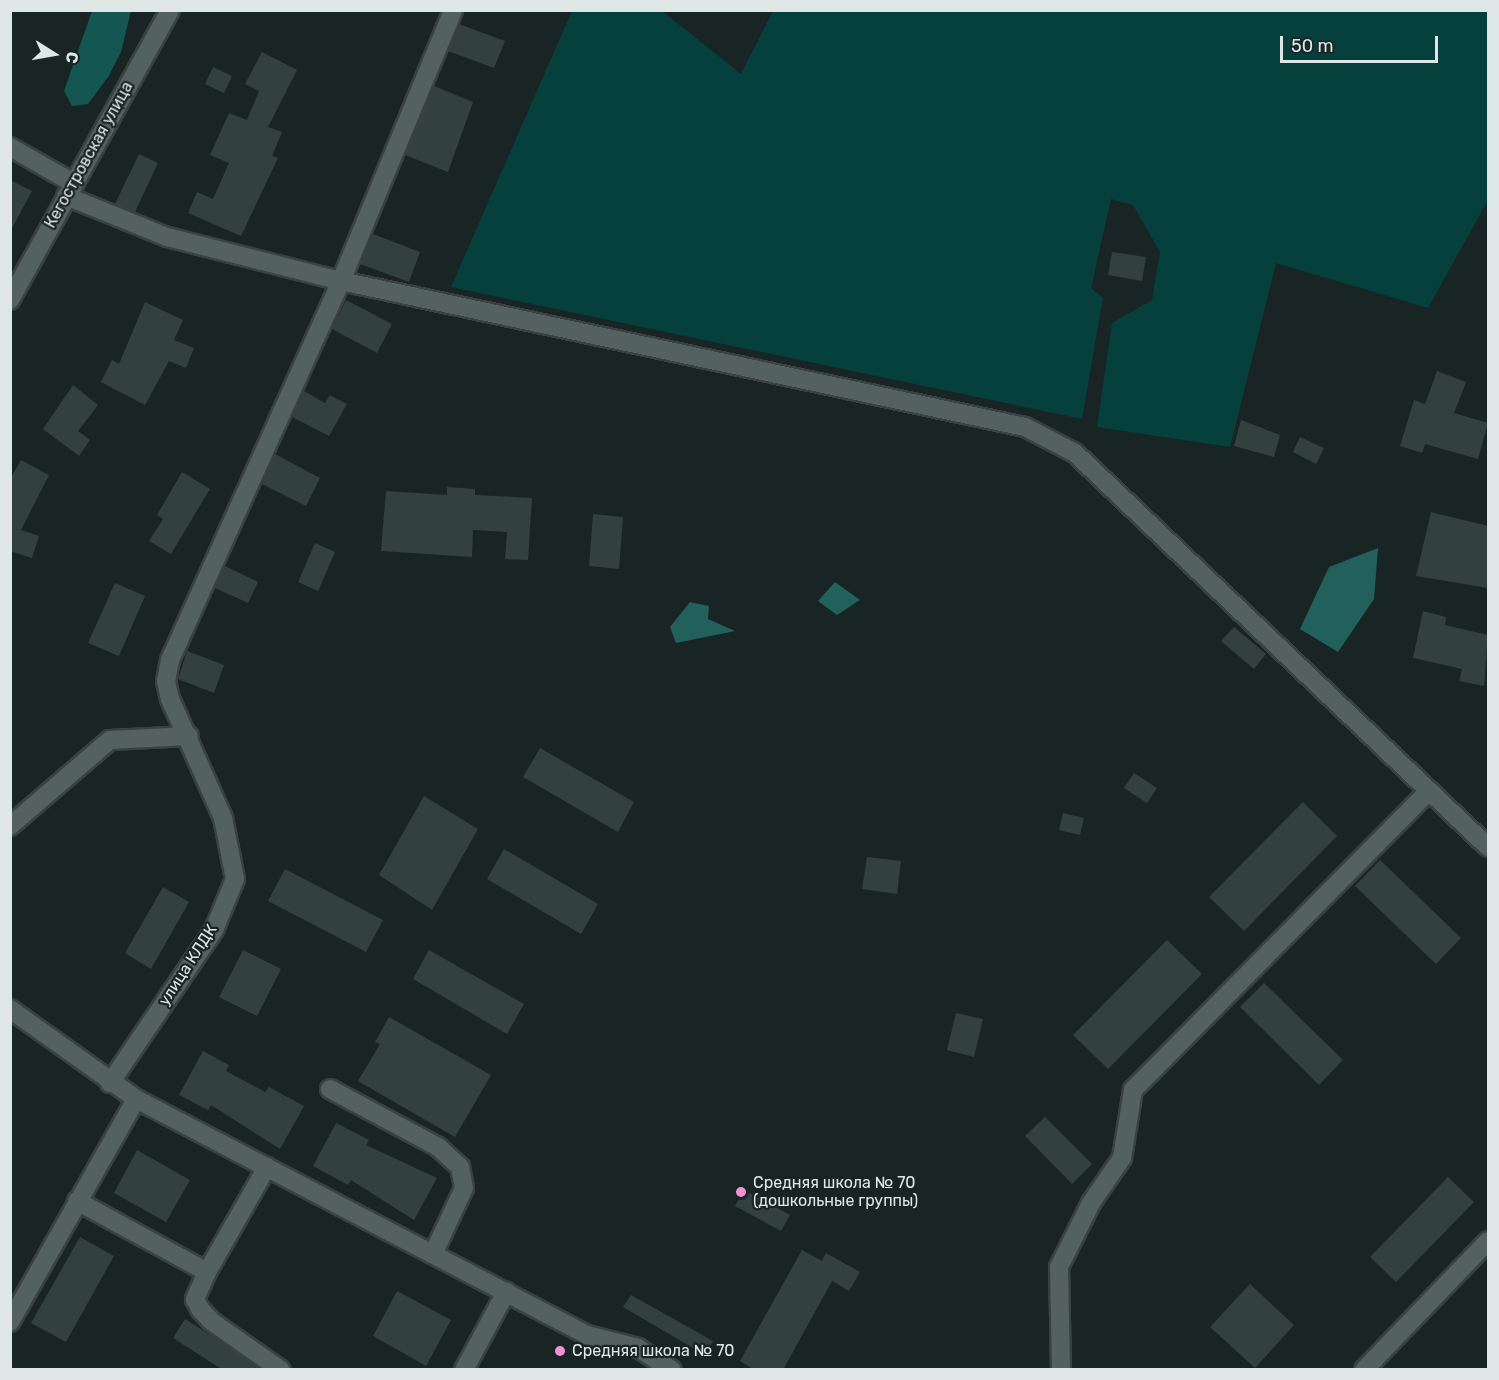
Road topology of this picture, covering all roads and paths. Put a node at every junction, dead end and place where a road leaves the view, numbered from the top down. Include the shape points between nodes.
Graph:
1 (170, 10) edge
2 (453, 10) edge
3 (10, 147) edge
4 (69, 190) junction
5 (341, 281) junction
6 (10, 300) edge
7 (189, 736) junction
8 (1429, 790) junction
9 (10, 826) edge
10 (1488, 847) edge
11 (10, 1009) edge
12 (110, 1083) junction
13 (330, 1089) dead end
14 (136, 1099) junction
15 (267, 1167) junction
16 (77, 1201) junction
17 (1488, 1241) edge
18 (434, 1252) junction
19 (207, 1272) junction
20 (506, 1292) junction
21 (10, 1322) edge
22 (281, 1370) edge
23 (464, 1370) edge
24 (672, 1370) edge
25 (1061, 1370) edge
26 (1364, 1370) edge

1 - 4 street, Кегостровская улица
2 - 5 street, улица КЛДК
3 - 4 street
4 - 5 street via 167,237
4 - 6 street, Кегостровская улица
5 - 7 street, улица КЛДК via 170,660 166,681 170,699
5 - 8 street via 1025,427 1075,453
7 - 9 street via 110,740
7 - 12 street, улица КЛДК via 222,818 235,879 214,930
8 - 10 street
8 - 25 street via 1133,1090 1122,1158 1091,1203 1059,1267
11 - 12 street
12 - 14 street
13 - 18 street via 438,1147 460,1167 464,1188
14 - 15 street
14 - 16 street
15 - 18 street
15 - 19 street
16 - 19 street
16 - 21 street
17 - 26 street
18 - 20 street
19 - 22 street via 195,1299 200,1309
20 - 23 street
20 - 24 street via 587,1335 638,1348

